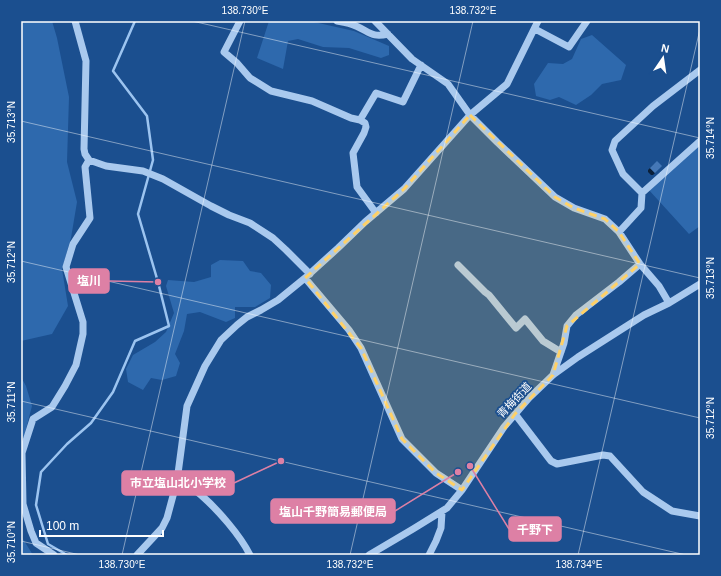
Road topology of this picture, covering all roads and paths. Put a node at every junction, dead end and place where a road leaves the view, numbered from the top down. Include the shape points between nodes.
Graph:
1 (75, 21) edge
2 (240, 21) edge
3 (337, 21) edge
4 (375, 21) edge
5 (538, 21) edge
6 (587, 21) edge
7 (535, 29) junction
8 (388, 34) junction
9 (421, 65) junction
10 (700, 70) edge
11 (470, 115) junction
12 (360, 120) junction
13 (700, 141) edge
14 (89, 160) junction
15 (642, 193) junction
16 (376, 213) junction
17 (620, 232) junction
18 (640, 264) junction
19 (458, 265) dead end
20 (307, 276) junction
21 (700, 284) edge
22 (669, 302) junction
23 (561, 352) junction
24 (553, 375) junction
25 (515, 414) junction
26 (177, 481) junction
27 (462, 490) junction
28 (442, 512) junction
29 (700, 516) edge
30 (54, 555) edge
31 (136, 555) edge
32 (250, 555) edge
33 (369, 555) edge
34 (429, 555) edge

1 - 14 street via 86,61 84,149
2 - 12 street via 224,52 250,78 271,91 312,101
3 - 8 street via 355,25 379,36
4 - 8 street
5 - 7 street
6 - 7 street via 569,47
7 - 11 street via 507,84
8 - 9 street
9 - 11 street via 448,84
9 - 12 street via 403,102 376,93
10 - 15 street via 653,106 615,141 612,150 623,174
11 - 16 street via 404,189
11 - 17 street via 555,197 574,208 605,219
12 - 16 street via 366,127 354,153 357,187
13 - 15 street
14 - 20 street via 106,166 143,171 250,223 286,250
14 - 30 street via 86,167 90,218 72,244 66,266 83,322 76,365 52,407 34,419 22,454 23,504 31,531 36,543
15 - 17 street via 641,208
16 - 20 street
17 - 18 street
18 - 22 street
18 - 23 street via 576,315 567,326
19 - 23 street via 489,295 516,328 525,319 543,341
20 - 26 street via 278,300 248,317 220,340 187,406
20 - 27 street via 361,348 402,439 436,473
21 - 22 street, 青梅街道
22 - 24 street, 青梅街道 via 578,356
23 - 24 street
24 - 25 street, 青梅街道
25 - 27 street, 青梅街道
25 - 29 street via 551,461 557,464 603,455 610,456 644,492 672,511
26 - 31 street via 162,528
26 - 32 street via 200,494 219,512
27 - 28 street, 青梅街道
28 - 33 street, 青梅街道
28 - 34 street via 441,528

